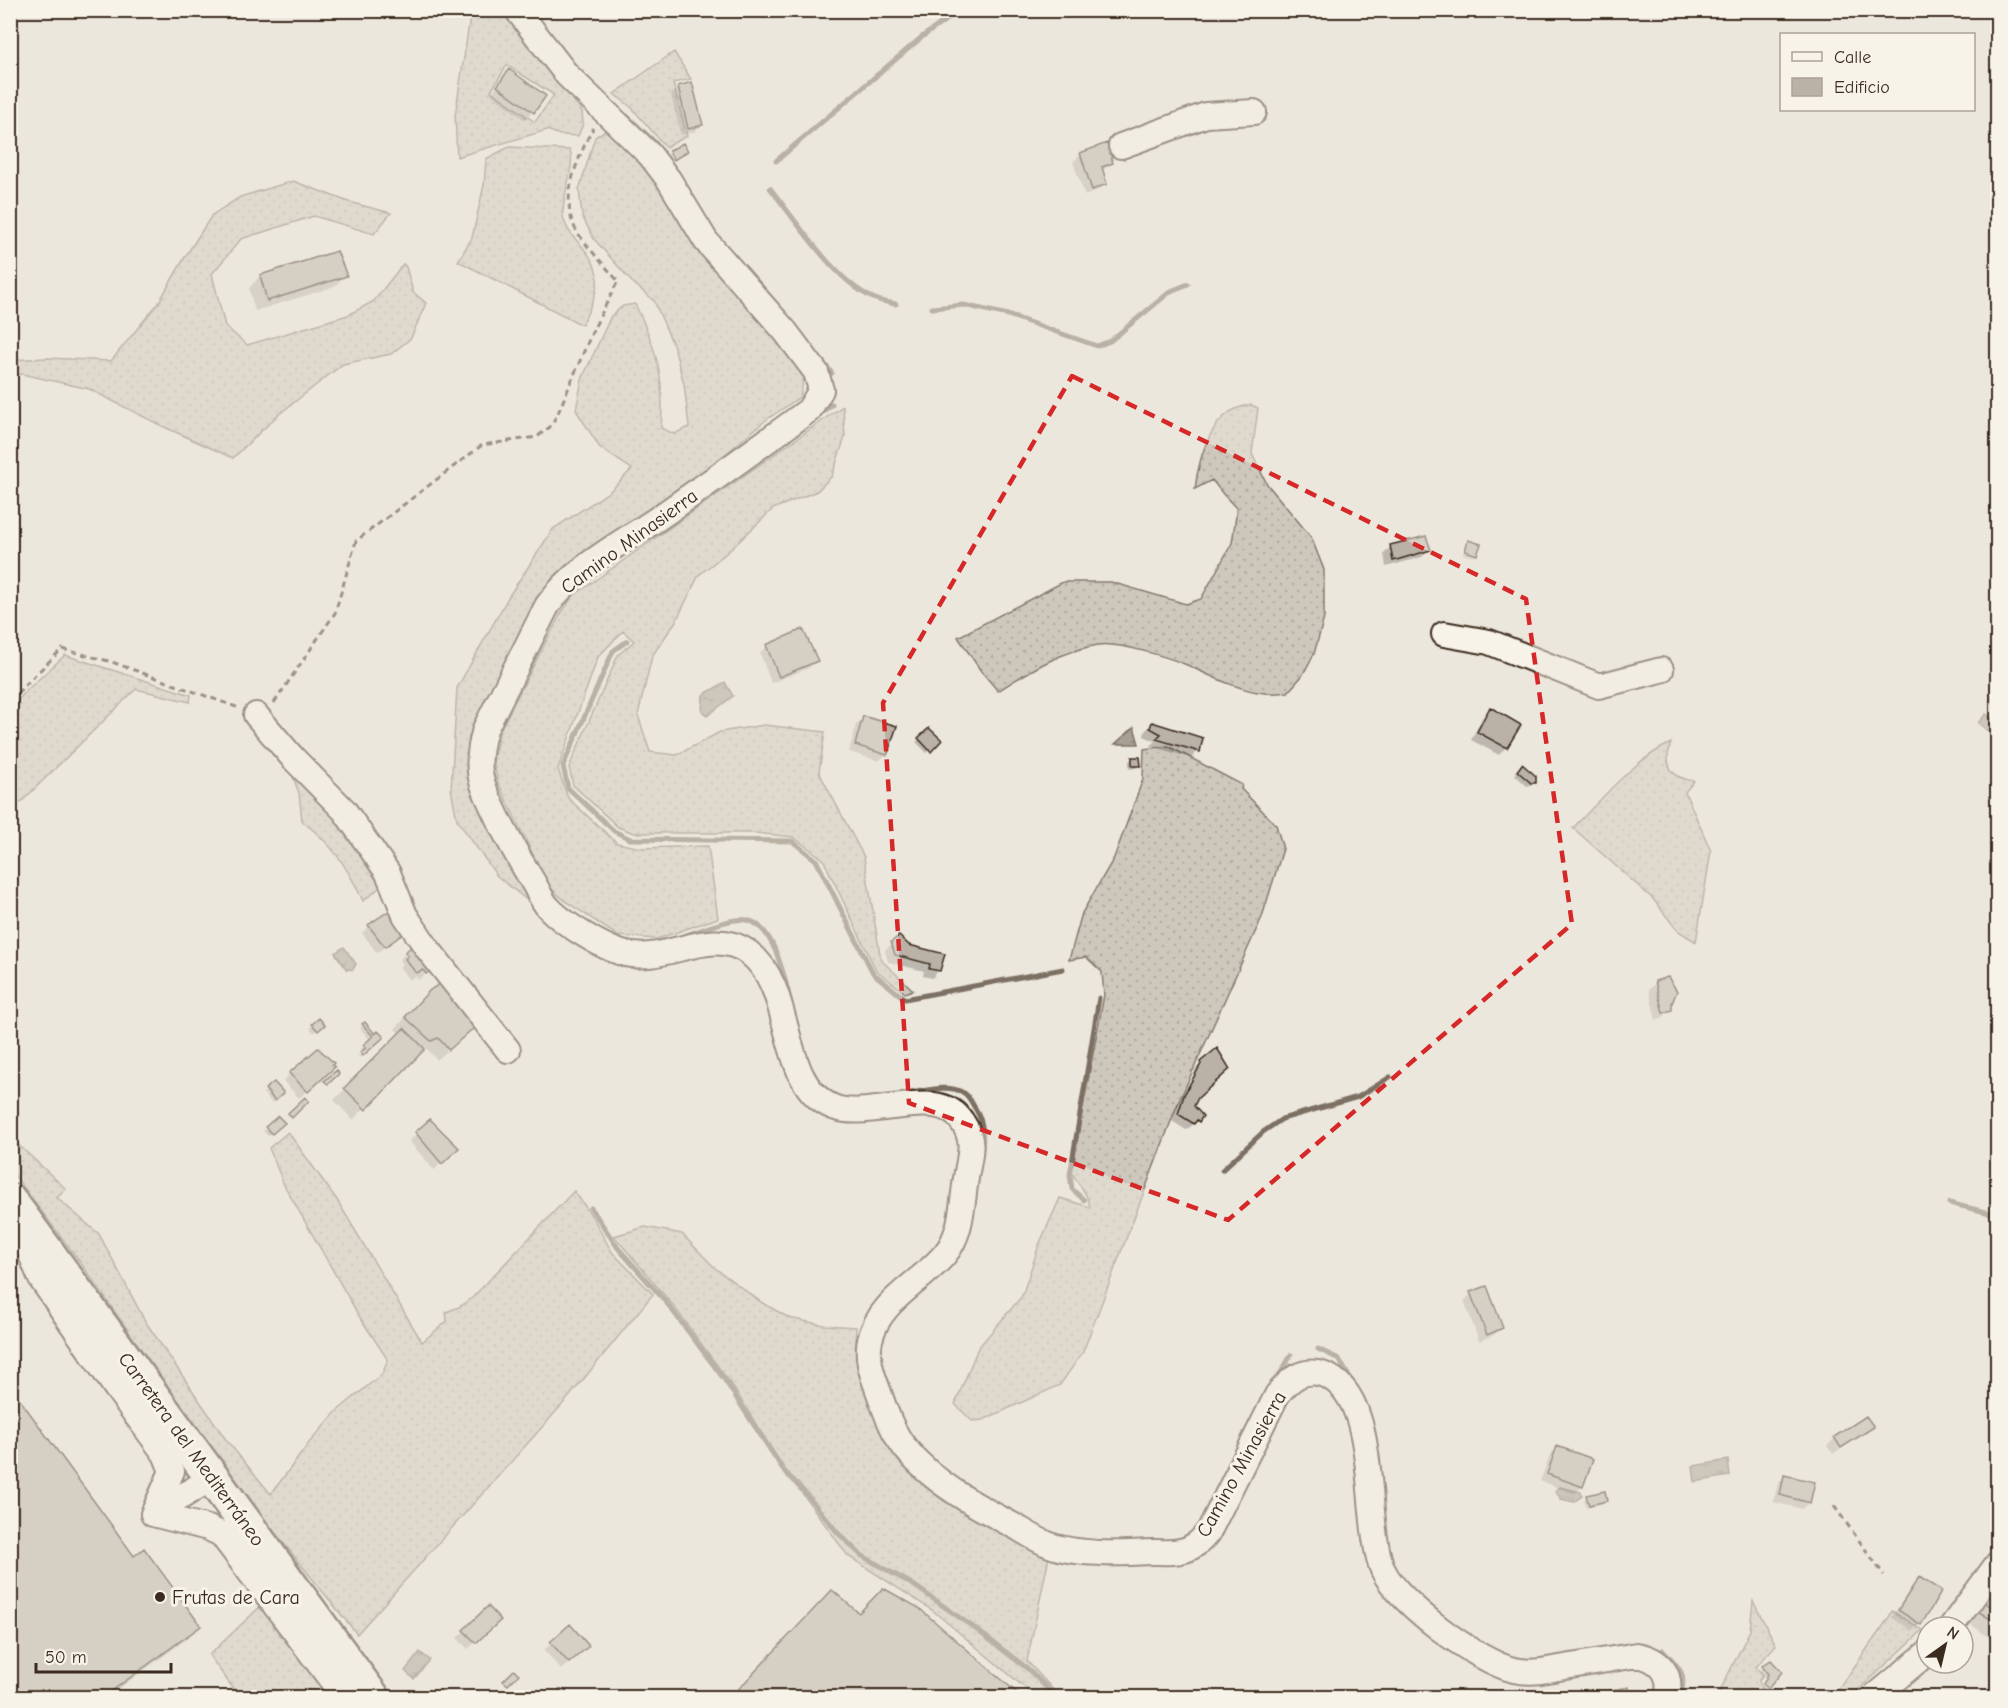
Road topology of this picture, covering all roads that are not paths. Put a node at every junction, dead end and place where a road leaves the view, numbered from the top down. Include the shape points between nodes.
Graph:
1 (517, 10) edge
2 (1254, 112) dead end
3 (1121, 146) dead end
4 (1444, 634) dead end
5 (1662, 670) dead end
6 (256, 715) road end
7 (508, 1050) dead end
8 (10, 1200) edge
9 (10, 1205) edge
10 (10, 1246) edge
11 (41, 1279) junction
12 (212, 1478) junction
13 (153, 1514) junction
14 (1998, 1563) edge
15 (1960, 1615) edge
16 (1915, 1663) edge
17 (345, 1698) edge
18 (372, 1698) edge
19 (1667, 1698) edge
20 (1873, 1698) edge

1 - 19 street, Camino Minasierra via 567,75 650,154 706,241 816,372 821,390 809,410 583,570 555,594 485,729 480,771 484,787 508,841 548,908 582,934 632,955 656,954 715,941 746,950 759,962 773,985 801,1075 814,1096 836,1108 853,1111 938,1105 961,1118 972,1141 954,1240 945,1255 886,1308 875,1322 870,1339 870,1367 904,1446 922,1467 945,1484 988,1513 1049,1545 1101,1554 1179,1552 1199,1543 1209,1531 1277,1395 1299,1374 1312,1371 1330,1377 1349,1398 1368,1460 1376,1551 1390,1583 1409,1605 1481,1656 1512,1670 1541,1671 1637,1655 1647,1657 1667,1677
2 - 3 street via 1206,116
4 - 5 street via 1490,642 1599,686
6 - 7 street via 344,810 388,873 405,915 427,948
8 - 12 highway, Carretera del Mediterráneo
9 - 11 street
10 - 11 street
11 - 13 street via 165,1454 172,1471
12 - 13 street
12 - 18 highway, Carretera del Mediterráneo
13 - 17 street via 221,1534
14 - 15 street
16 - 20 street

